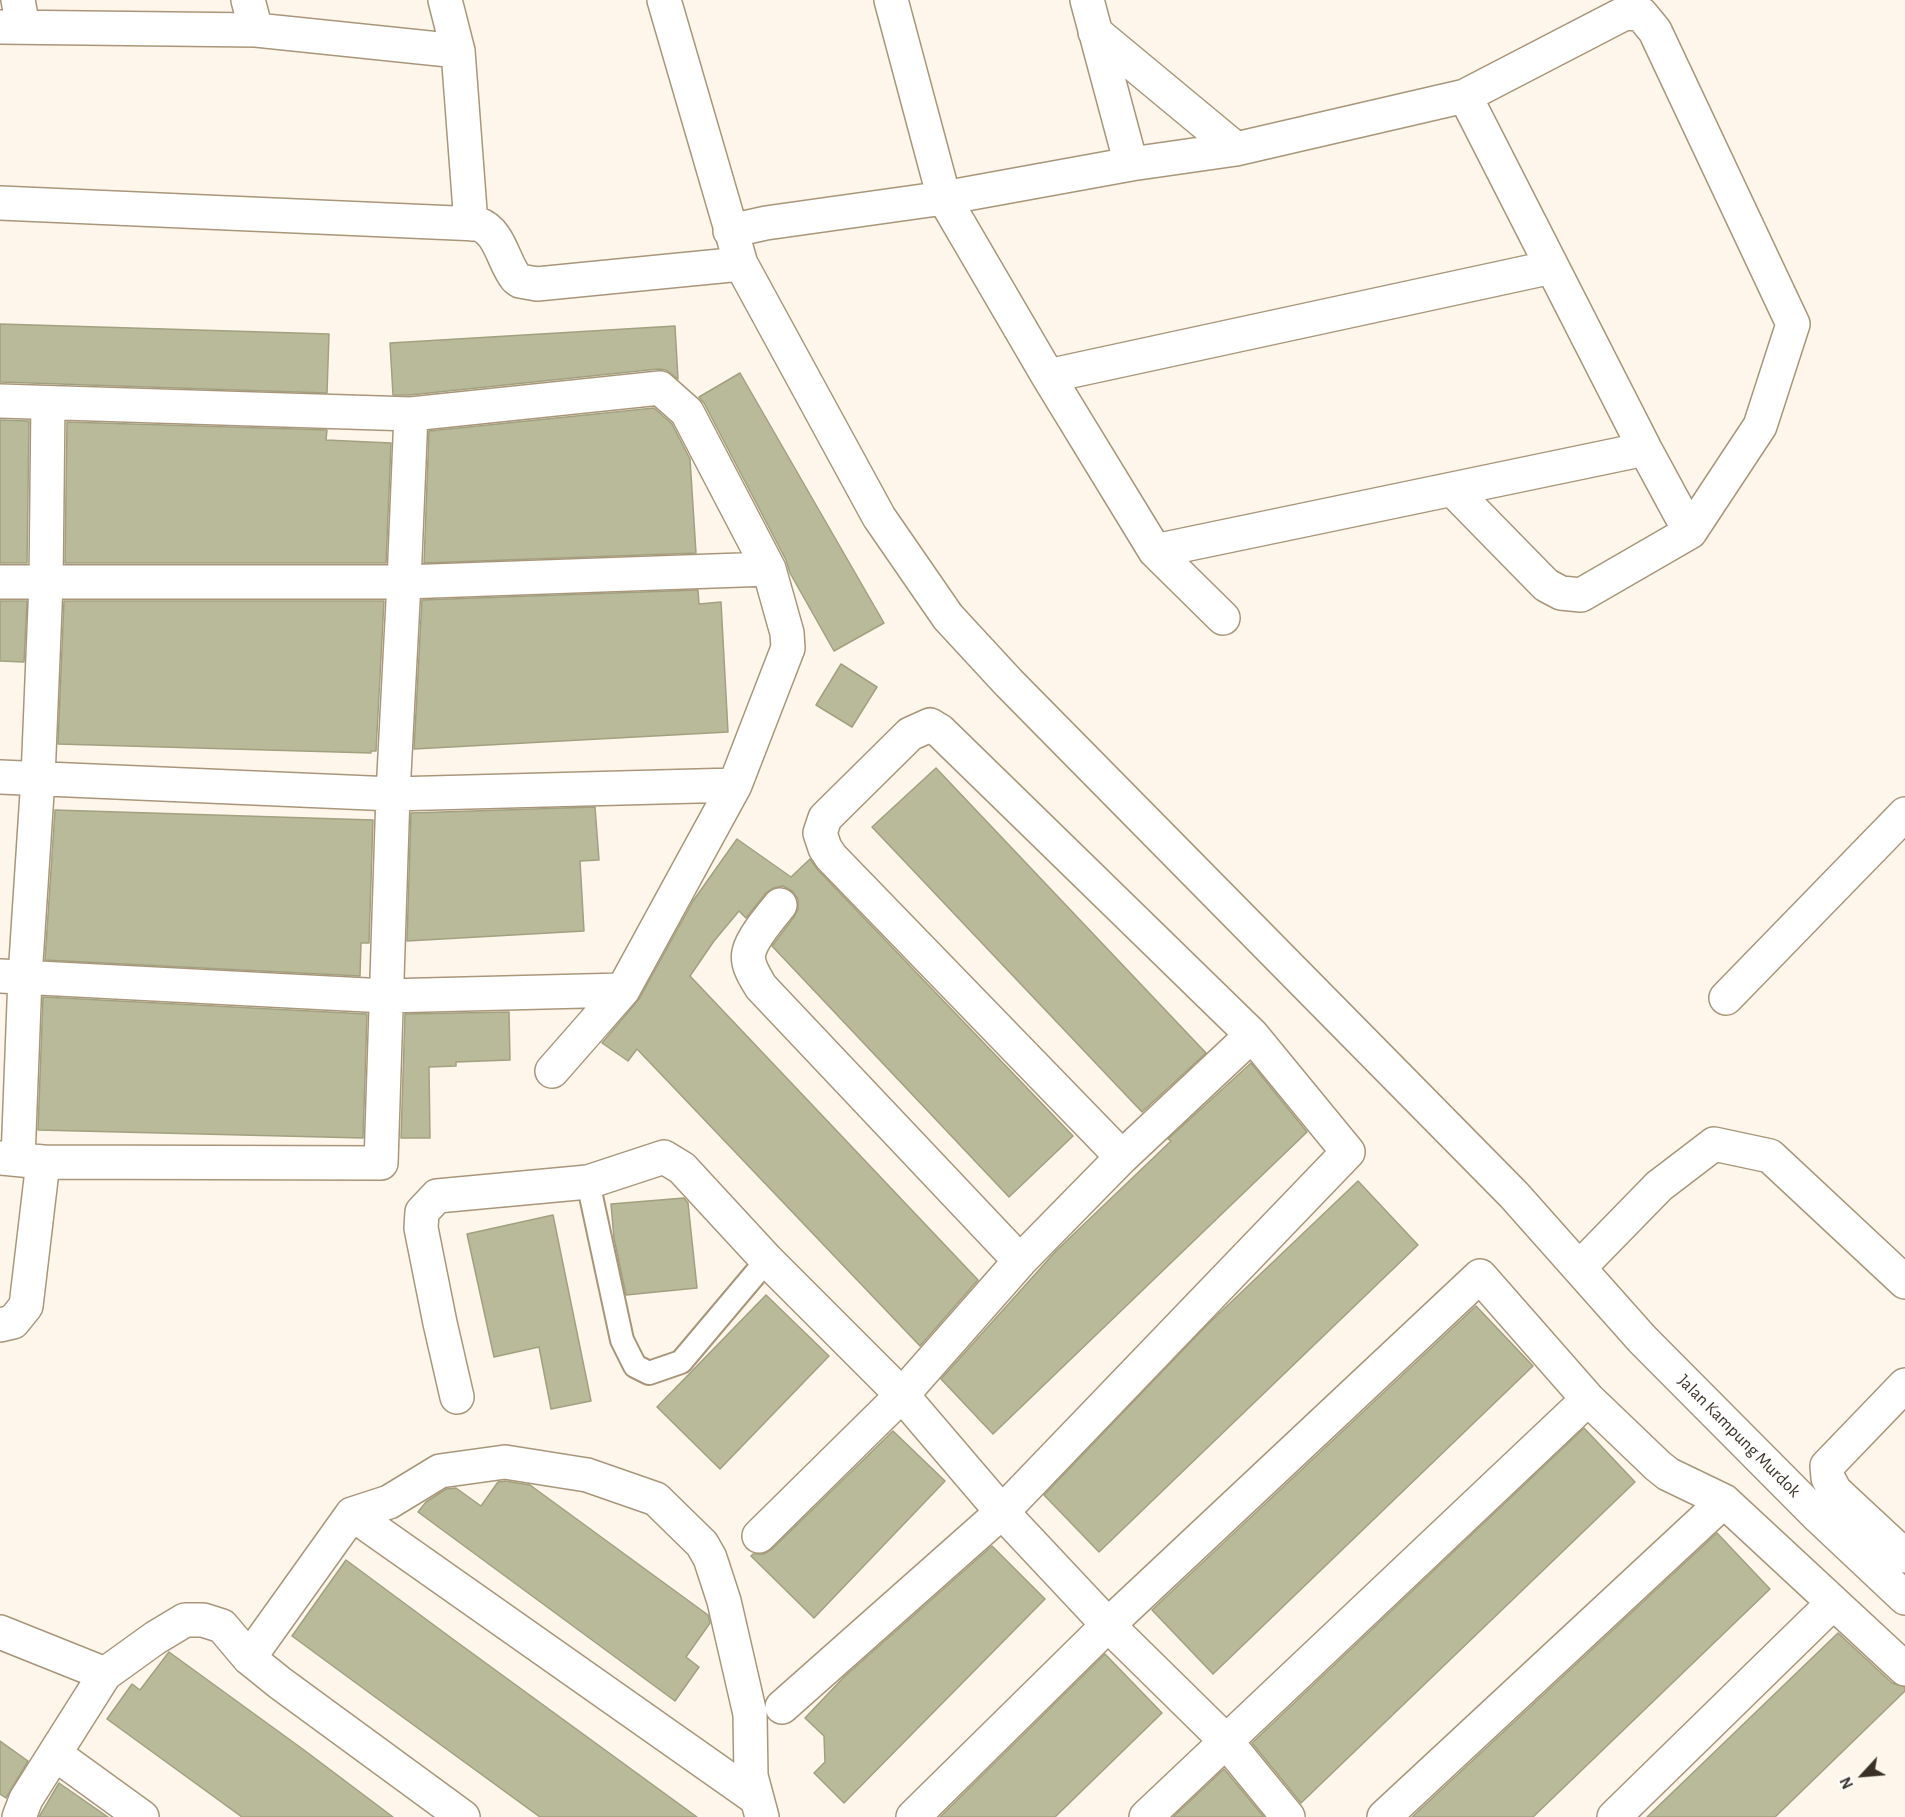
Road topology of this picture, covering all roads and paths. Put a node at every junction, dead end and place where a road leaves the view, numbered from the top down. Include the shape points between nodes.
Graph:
1 (445, 0) edge
2 (664, 0) edge
3 (891, 0) edge
4 (1087, 0) edge
5 (252, 15) edge
6 (13, 18) edge
7 (1095, 32) junction
8 (458, 51) junction
9 (1465, 96) junction
10 (1236, 149) junction
11 (1131, 164) junction
12 (944, 198) junction
13 (0, 203) edge
14 (471, 224) junction
15 (730, 231) junction
16 (741, 264) junction
17 (1552, 267) junction
18 (1048, 376) junction
19 (0, 402) edge
20 (48, 403) junction
21 (411, 414) junction
22 (1645, 448) junction
23 (1453, 490) junction
24 (1690, 531) junction
25 (1155, 551) junction
26 (769, 569) junction
27 (0, 582) edge
28 (404, 582) junction
29 (46, 583) junction
30 (1224, 618) dead end
31 (0, 777) edge
32 (38, 778) junction
33 (735, 785) junction
34 (393, 795) junction
35 (1905, 814) edge
36 (780, 904) dead end
37 (12, 976) edge
38 (623, 990) junction
39 (386, 996) junction
40 (1726, 999) dead end
41 (1252, 1035) junction
42 (552, 1071) dead end
43 (1122, 1157) junction
44 (20, 1160) edge
45 (588, 1182) junction
46 (766, 1260) junction
47 (1020, 1261) junction
48 (1578, 1268) junction
49 (1905, 1282) edge
50 (0, 1325) edge
51 (1905, 1385) edge
52 (902, 1395) junction
53 (457, 1397) dead end
54 (1588, 1399) junction
55 (1724, 1501) junction
56 (1002, 1512) junction
57 (352, 1514) junction
58 (759, 1536) dead end
59 (1905, 1556) edge
60 (1905, 1598) edge
61 (1833, 1604) junction
62 (1108, 1624) junction
63 (0, 1632) edge
64 (249, 1658) junction
65 (1905, 1669) edge
66 (105, 1674) junction
67 (782, 1707) dead end
68 (1225, 1740) junction
69 (54, 1754) junction
70 (760, 1808) edge
71 (19, 1817) edge
72 (142, 1817) edge
73 (464, 1817) edge
74 (913, 1817) edge
75 (1146, 1817) edge
76 (1288, 1817) edge
77 (1384, 1817) edge
78 (1614, 1817) edge

1 - 8 street
2 - 15 street, Jalan Kampung Murdok
3 - 12 street
4 - 7 street
5 - 6 street
5 - 8 street
7 - 10 street
7 - 11 street
8 - 14 street
9 - 10 street
9 - 17 street
9 - 24 street via 1625,13 1641,14 1655,31 1793,324 1760,426
10 - 11 street
11 - 12 street
12 - 15 street
12 - 18 street
13 - 14 street
14 - 16 street via 491,232 513,274 526,283
15 - 16 street, Jalan Kampung Murdok
16 - 48 street, Jalan Kampung Murdok via 879,517 948,617 1514,1195
17 - 18 street
17 - 22 street
18 - 25 street
19 - 20 street
20 - 21 street
20 - 29 street
21 - 26 street via 660,388 687,412
21 - 28 street
22 - 23 street
22 - 24 street
23 - 24 street via 1546,585 1561,593 1581,595
23 - 25 street
25 - 30 street
26 - 28 street
26 - 33 street via 788,633 788,648
27 - 29 street
28 - 29 street
28 - 34 street
29 - 32 street
31 - 32 street
32 - 34 street
32 - 37 street
33 - 34 street
33 - 38 street
34 - 39 street
35 - 40 street
36 - 47 street via 749,952 757,980
37 - 39 street
37 - 44 street
38 - 39 street
38 - 42 street
39 - 44 street via 381,1163
41 - 43 street
41 - 43 street via 940,731 930,725 910,734 825,818 819,833 825,848
41 - 56 street via 1348,1152
43 - 47 street
44 - 50 street via 26,1306 13,1322
45 - 46 street via 664,1157 682,1168
45 - 46 lane via 622,1340 635,1366 649,1373 681,1362
45 - 53 street via 437,1196 422,1212 423,1238
46 - 52 street
47 - 52 street
48 - 49 street via 1659,1186 1714,1144 1770,1156
48 - 60 street, Jalan Kampung Murdok via 1818,1517
51 - 59 street via 1827,1466 1835,1491
52 - 56 street
52 - 58 street
54 - 55 street via 1668,1474
54 - 62 street via 1480,1276
54 - 68 street
55 - 61 street
55 - 77 street
56 - 62 street
56 - 67 street
57 - 64 street
57 - 70 street
57 - 70 street via 388,1502 441,1471 505,1462 588,1475 656,1499 702,1544 710,1558 750,1714 751,1776
61 - 65 street
61 - 78 street
62 - 68 street
62 - 74 street
63 - 66 street
64 - 66 street via 222,1626 185,1620
64 - 73 street
66 - 69 street
68 - 75 street
68 - 76 street
69 - 71 street
69 - 72 street

